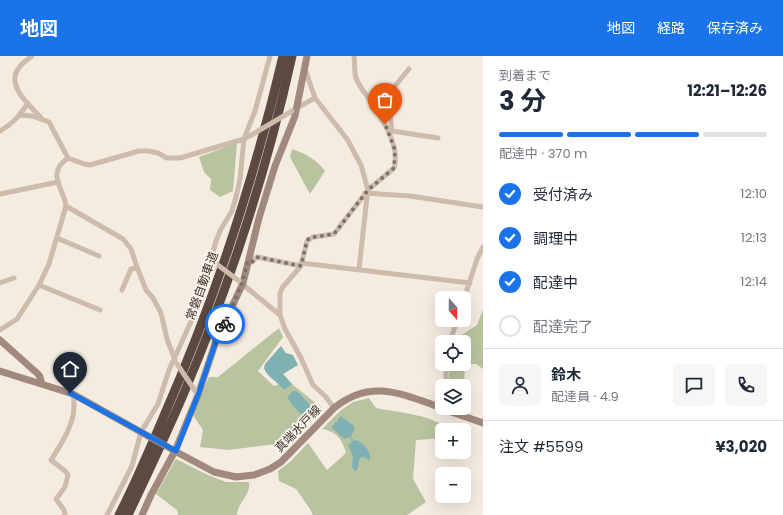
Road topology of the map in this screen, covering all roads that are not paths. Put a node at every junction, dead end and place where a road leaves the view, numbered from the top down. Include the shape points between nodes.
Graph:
1 (270, 56) edge
2 (283, 56) edge
3 (292, 56) edge
4 (307, 56) edge
5 (354, 56) edge
6 (29, 57) edge
7 (305, 67) junction
8 (409, 69) dead end
9 (315, 98) junction
10 (28, 103) junction
11 (294, 110) junction
12 (20, 115) junction
13 (42, 119) junction
14 (0, 131) edge
15 (390, 132) junction
16 (438, 138) dead end
17 (244, 139) junction
18 (68, 158) junction
19 (58, 182) junction
20 (367, 192) junction
21 (0, 194) edge
22 (66, 206) junction
23 (483, 207) edge
24 (57, 238) junction
25 (483, 247) edge
26 (99, 256) dead end
27 (212, 261) junction
28 (248, 261) junction
29 (301, 264) junction
30 (137, 267) junction
31 (359, 269) junction
32 (14, 278) dead end
33 (240, 282) junction
34 (470, 282) junction
35 (0, 283) edge
36 (40, 285) junction
37 (122, 290) dead end
38 (467, 291) edge
39 (100, 310) dead end
40 (280, 315) junction
41 (0, 330) edge
42 (0, 340) edge
43 (176, 361) junction
44 (0, 371) edge
45 (42, 384) junction
46 (74, 394) junction
47 (197, 394) junction
48 (435, 404) edge
49 (334, 408) junction
50 (463, 415) edge
51 (483, 423) edge
52 (145, 434) junction
53 (176, 451) junction
54 (65, 515) edge
55 (107, 515) edge
56 (119, 515) edge
57 (128, 515) edge
58 (142, 515) edge

1 - 17 street via 255,111
2 - 56 highway, 常磐自動車道 via 255,163 204,319 180,380
3 - 57 highway, 常磐自動車道 via 266,159 221,296 186,388
4 - 7 street
5 - 15 street via 357,79
6 - 10 street via 19,67 14,82 18,92
7 - 9 street
7 - 11 street
8 - 15 street via 388,98
9 - 11 street
9 - 20 street via 347,139 361,165
10 - 12 street
10 - 13 street
11 - 17 street, bridge
11 - 28 street via 295,116 275,166
12 - 13 street
12 - 14 street
13 - 18 street via 49,122
15 - 16 street
15 - 20 street via 395,150 394,168
17 - 18 street via 180,158 167,158 158,153 140,151 90,165
17 - 27 street via 236,197 232,211 216,241
18 - 19 street via 56,172
19 - 21 street
19 - 22 street
20 - 23 street
20 - 29 street via 334,234 309,238
20 - 31 street
22 - 24 street
22 - 30 street via 123,239
24 - 26 street
24 - 36 street via 50,264
25 - 34 street
27 - 33 street, bridge
27 - 43 street via 198,306
28 - 29 street via 252,262 257,257
28 - 33 street
29 - 31 street
29 - 40 street via 282,288
30 - 37 street via 131,269
30 - 43 street via 146,290 161,313 167,339
31 - 34 street
32 - 35 street
33 - 40 street
33 - 47 street
34 - 38 street
36 - 39 street
36 - 41 street via 17,319
40 - 49 street via 313,385
42 - 45 street via 38,374
43 - 47 street, bridge
43 - 52 street via 169,370
44 - 45 street, 真端水戸線
45 - 46 street, 真端水戸線
46 - 52 street, 真端水戸線
46 - 54 street via 73,415 65,436 51,460 68,475 65,487 56,499
47 - 53 street
48 - 49 street, 真端水戸線 via 378,390 357,394
49 - 53 street, 真端水戸線 via 281,462 254,475 224,475
50 - 51 street, 真端水戸線
52 - 53 street, 真端水戸線, bridge
52 - 55 street
53 - 58 street

